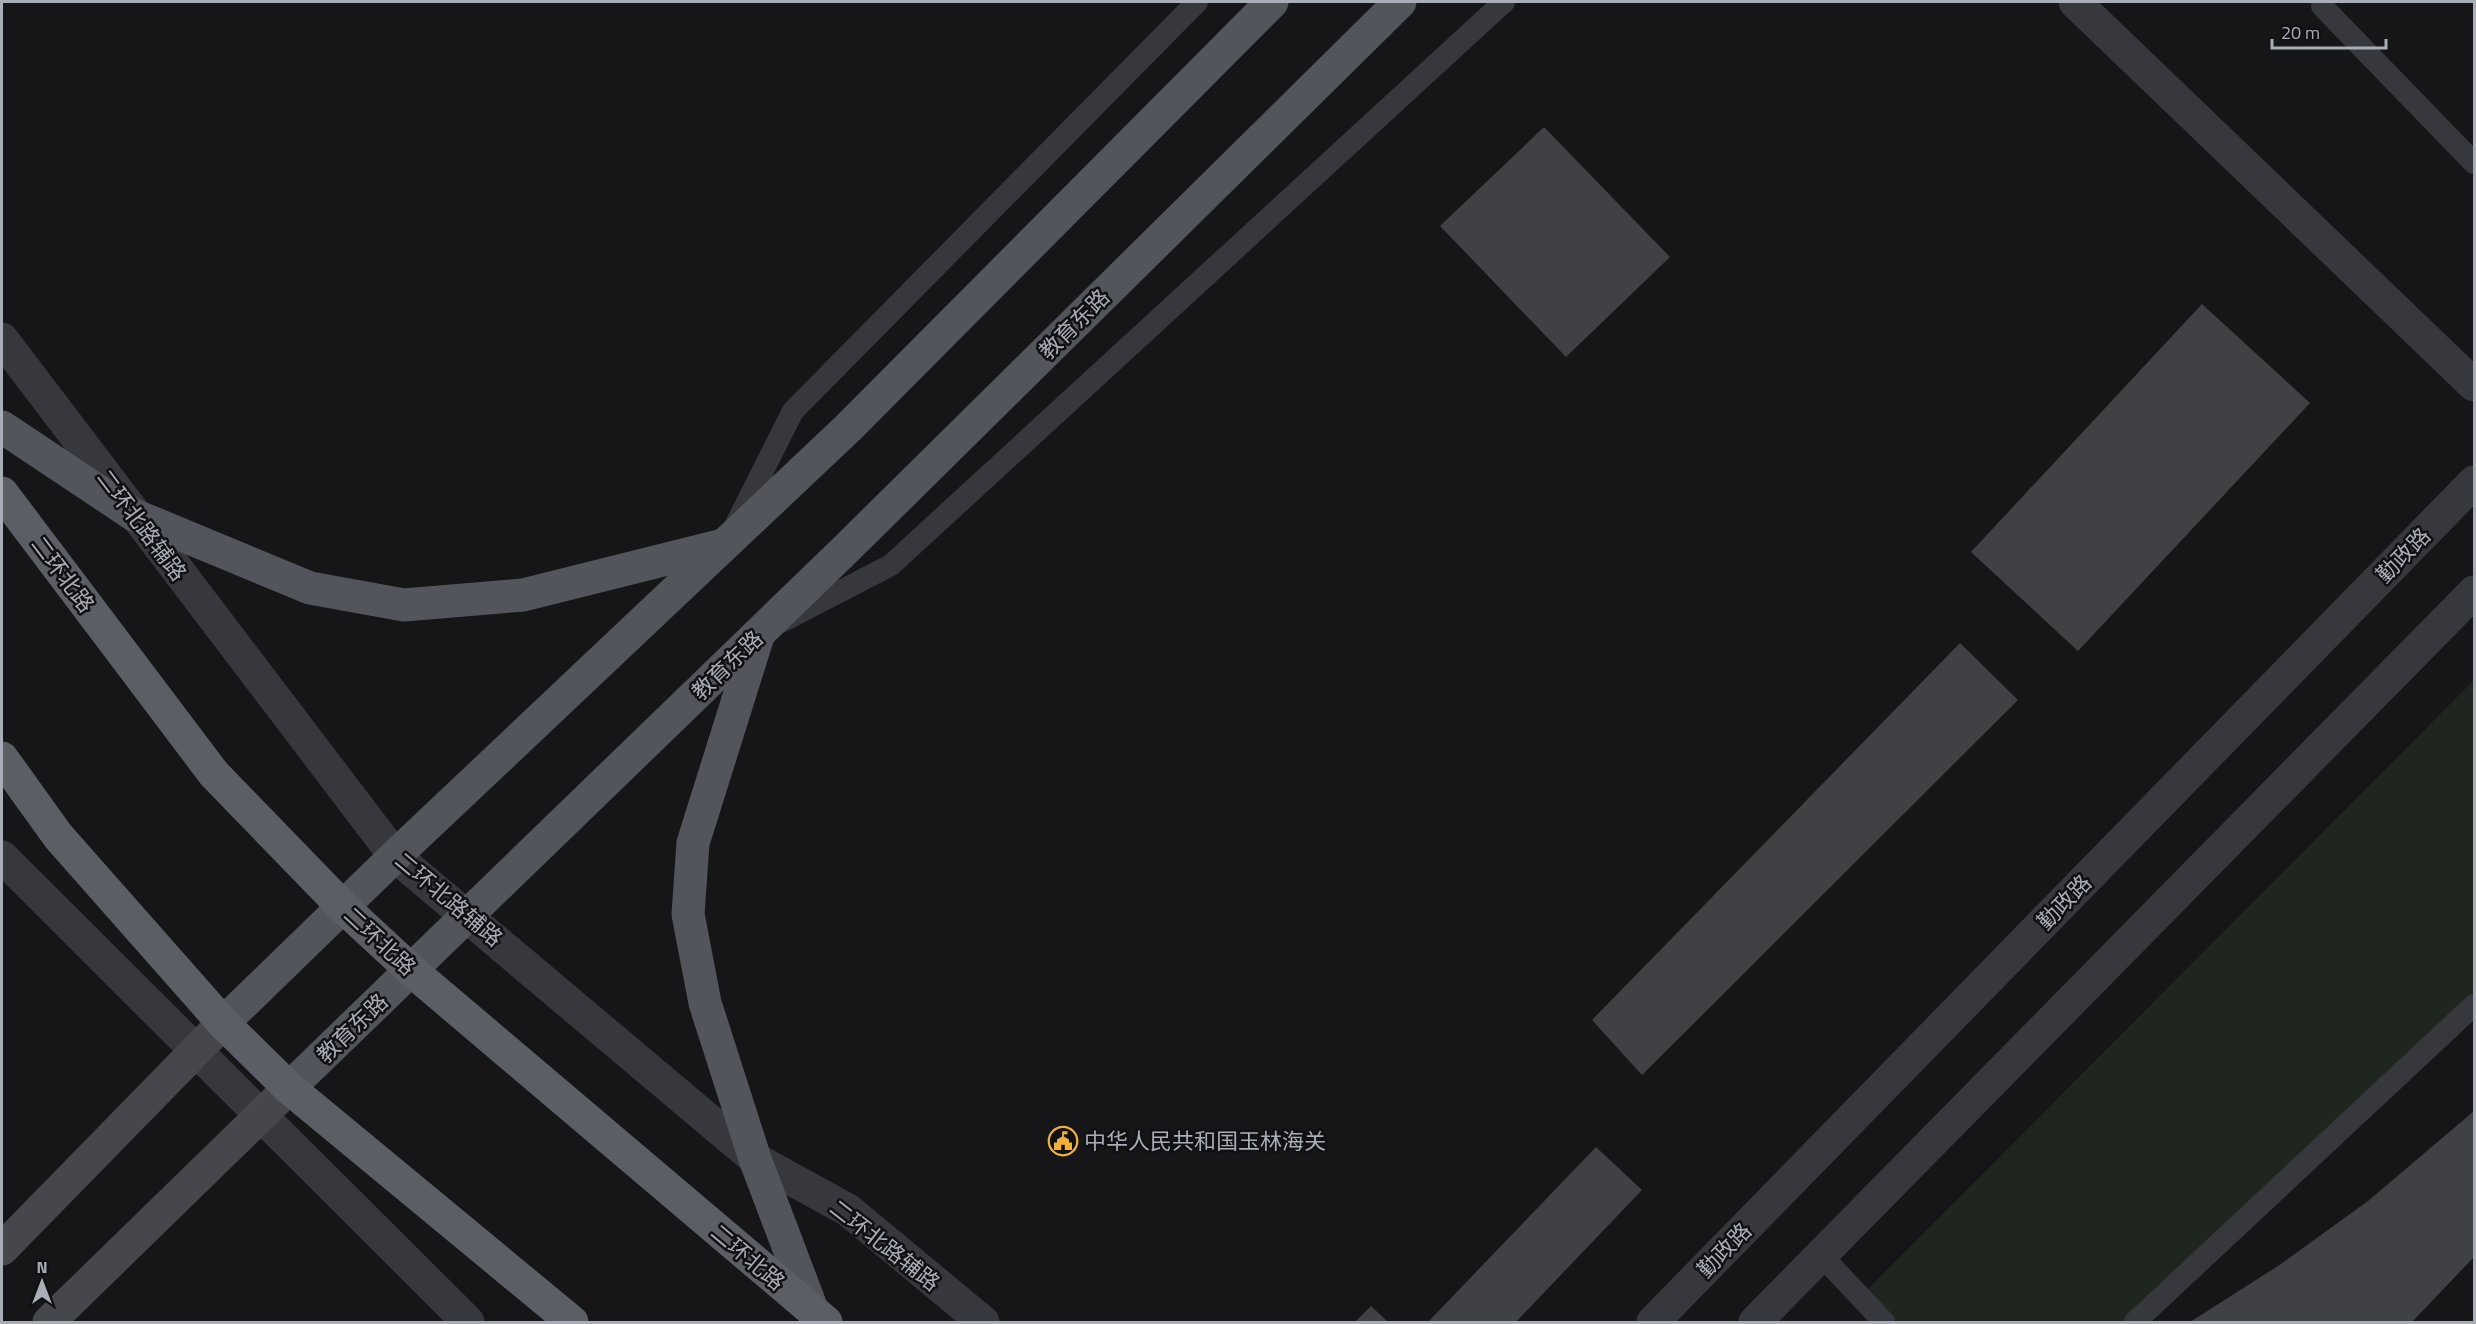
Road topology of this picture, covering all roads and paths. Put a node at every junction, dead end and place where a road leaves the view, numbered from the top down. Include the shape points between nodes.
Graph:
1 (1197, 2) edge
2 (1272, 2) edge
3 (1504, 2) edge
4 (2075, 2) edge
5 (1400, 3) edge
6 (2322, 3) edge
7 (2475, 163) edge
8 (2, 339) edge
9 (2475, 385) edge
10 (2, 427) edge
11 (2475, 482) edge
12 (2, 493) edge
13 (134, 514) junction
14 (725, 544) junction
15 (2475, 592) edge
16 (759, 634) junction
17 (2, 758) edge
18 (395, 856) junction
19 (2, 857) edge
20 (343, 907) junction
21 (468, 916) junction
22 (412, 971) junction
23 (2475, 1005) edge
24 (223, 1023) junction
25 (196, 1051) junction
26 (289, 1088) junction
27 (261, 1115) junction
28 (755, 1159) junction
29 (2, 1249) edge
30 (1821, 1255) junction
31 (819, 1317) edge
32 (49, 1323) edge
33 (468, 1323) edge
34 (572, 1323) edge
35 (982, 1323) edge
36 (1653, 1323) edge
37 (1755, 1323) edge
38 (1884, 1323) edge
39 (2135, 1323) edge

1 - 14 lane via 794,411
2 - 14 main road via 848,428
3 - 16 lane via 891,565
4 - 9 street
5 - 16 main road, 教育东路
6 - 7 lane
8 - 13 street, 二环北路辅路
10 - 13 main road
11 - 36 street, 勤政路
12 - 20 highway, 二环北路 via 214,774
13 - 14 main road via 310,588 404,605 523,595
13 - 18 street, 二环北路辅路
14 - 18 main road
15 - 30 street
16 - 21 main road, 教育东路
16 - 28 main road via 693,843 688,914 705,1002
17 - 24 highway via 58,836
18 - 20 main road
18 - 21 street, 二环北路辅路
19 - 25 street
20 - 22 highway, 二环北路
20 - 24 main road
21 - 22 main road, 教育东路
21 - 28 street, 二环北路辅路
22 - 26 main road, 教育东路
22 - 31 highway, 二环北路
23 - 39 lane
24 - 25 main road
24 - 26 highway
25 - 27 street
25 - 29 main road
26 - 27 main road, 教育东路
26 - 34 highway
27 - 32 main road, 教育东路
27 - 33 street
28 - 31 main road
28 - 35 street, 二环北路辅路 via 848,1210
30 - 37 street
30 - 38 lane

